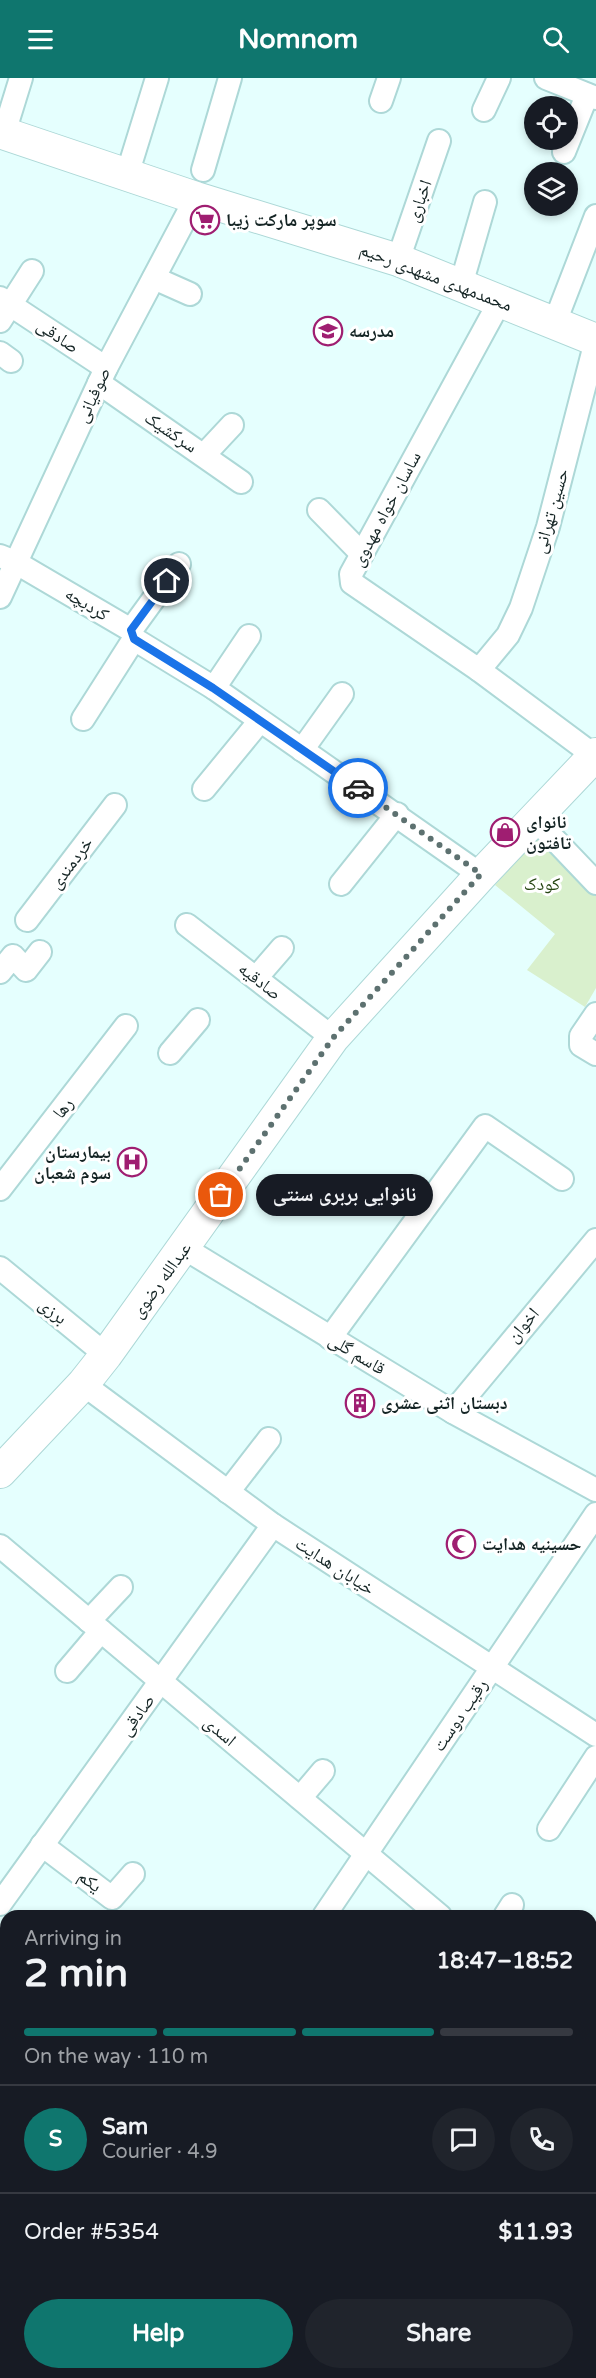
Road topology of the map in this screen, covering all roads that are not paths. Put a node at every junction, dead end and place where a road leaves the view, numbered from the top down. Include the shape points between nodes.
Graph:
1 (21, 78) edge
2 (157, 78) edge
3 (230, 78) edge
4 (388, 78) edge
5 (499, 78) edge
6 (546, 78) edge
7 (592, 96) edge
8 (381, 101) dead end
9 (484, 110) dead end
10 (2, 133) edge
11 (439, 141) dead end
12 (564, 152) dead end
13 (127, 175) junction
14 (200, 184) junction
15 (485, 201) dead end
16 (596, 216) edge
17 (398, 260) junction
18 (32, 271) dead end
19 (154, 278) junction
20 (461, 285) junction
21 (190, 294) dead end
22 (500, 301) junction
23 (3, 308) edge
24 (555, 322) junction
25 (596, 340) edge
26 (102, 376) junction
27 (232, 425) dead end
28 (204, 455) junction
29 (242, 482) dead end
30 (319, 510) dead end
31 (362, 554) junction
32 (8, 559) edge
33 (179, 564) dead end
34 (0, 597) edge
35 (132, 635) junction
36 (249, 636) dead end
37 (479, 670) junction
38 (213, 688) junction
39 (342, 694) dead end
40 (83, 719) dead end
41 (259, 722) junction
42 (302, 750) junction
43 (595, 756) edge
44 (204, 789) dead end
45 (115, 805) dead end
46 (397, 814) junction
47 (534, 819) junction
48 (481, 874) junction
49 (596, 883) edge
50 (341, 884) dead end
51 (27, 920) dead end
52 (187, 925) dead end
53 (282, 948) dead end
54 (40, 951) dead end
55 (0, 972) edge
56 (256, 978) junction
57 (596, 1014) edge
58 (198, 1020) dead end
59 (126, 1026) dead end
60 (333, 1038) junction
61 (170, 1053) dead end
62 (596, 1054) edge
63 (562, 1179) dead end
64 (0, 1189) edge
65 (596, 1240) edge
66 (184, 1248) junction
67 (0, 1268) edge
68 (330, 1338) junction
69 (106, 1355) junction
70 (83, 1384) junction
71 (453, 1412) junction
72 (269, 1439) dead end
73 (1, 1470) edge
74 (596, 1489) edge
75 (228, 1492) junction
76 (596, 1514) edge
77 (273, 1525) junction
78 (0, 1546) edge
79 (121, 1587) dead end
80 (95, 1626) junction
81 (491, 1668) junction
82 (67, 1671) dead end
83 (161, 1681) junction
84 (596, 1735) edge
85 (596, 1757) edge
86 (323, 1771) dead end
87 (300, 1798) junction
88 (549, 1828) dead end
89 (42, 1845) junction
90 (366, 1853) junction
91 (133, 1874) dead end
92 (2, 1896) edge
93 (328, 1910) edge
94 (433, 1910) edge

1 - 10 street
2 - 13 street
3 - 14 street, صوفیانی
4 - 8 street
5 - 9 street
6 - 7 street
7 - 12 street
10 - 13 main road, محمدمهدی مشهدی رحیم
11 - 17 street, اخباری
13 - 14 main road, محمدمهدی مشهدی رحیم
14 - 17 main road, محمدمهدی مشهدی رحیم
14 - 19 street, صوفیانی
15 - 20 street
16 - 24 street
17 - 20 main road, محمدمهدی مشهدی رحیم
18 - 23 street, صادقی
19 - 21 street
19 - 26 street, صوفیانی
20 - 22 main road, محمدمهدی مشهدی رحیم
22 - 24 main road, محمدمهدی مشهدی رحیم
22 - 31 street, ساسان خواه مهدوی
23 - 26 street, صادقی
24 - 25 main road, محمدمهدی مشهدی رحیم
25 - 37 street, حسین تهرانی via 548,527 521,608 508,635
26 - 28 street, سرکشیک
26 - 32 street, صوفیانی
27 - 28 street
28 - 29 street, سرکشیک
30 - 31 street
31 - 37 street, ساسان خواه مهدوی via 351,574 357,588
32 - 34 street, صوفیانی
32 - 35 street, کردبچه
33 - 35 street
35 - 38 street, کردبچه
35 - 40 street
36 - 38 street
37 - 43 street, ساسان خواه مهدوی
38 - 41 street, کردبچه
39 - 42 street
41 - 42 street, کردبچه
41 - 44 street
42 - 46 street, کردبچه
43 - 47 main road, عبدالله رضوی
45 - 51 street, خردمندی
46 - 48 street, کردبچه
46 - 50 street
47 - 48 main road, عبدالله رضوی
47 - 49 street
48 - 60 main road, عبدالله رضوی
52 - 56 street, صادقیه
53 - 56 street
54 - 55 street via 26,970 13,956
56 - 60 street, صادقیه
57 - 62 street via 581,1036 581,1045
58 - 61 street
59 - 64 street, رها
60 - 66 main road, عبدالله رضوی
63 - 68 street via 485,1126
65 - 71 street, اخوان
66 - 68 street, قاسم گلی
66 - 69 main road, عبدالله رضوی
67 - 69 street, برزی
68 - 71 street, قاسم گلی
69 - 70 main road, عبدالله رضوی
70 - 73 main road, عبدالله رضوی
70 - 75 street, خیابان‌ هدایت
71 - 74 street, قاسم گلی
72 - 75 street
75 - 77 street, خیابان‌ هدایت
76 - 81 street, رقیب دوست
77 - 81 street, خیابان‌ هدایت
77 - 83 street, صادقی
78 - 80 street, اسدی
79 - 80 street
80 - 82 street
80 - 83 street, اسدی
81 - 84 street, خیابان‌ هدایت
81 - 90 street, رقیب دوست
83 - 87 street, اسدی
83 - 89 street, صادقی
85 - 88 street
86 - 87 street
87 - 90 street, اسدی
89 - 91 street, یکم via 112,1898
89 - 92 street, صادقی
90 - 93 street, رقیب دوست
90 - 94 street, اسدی

